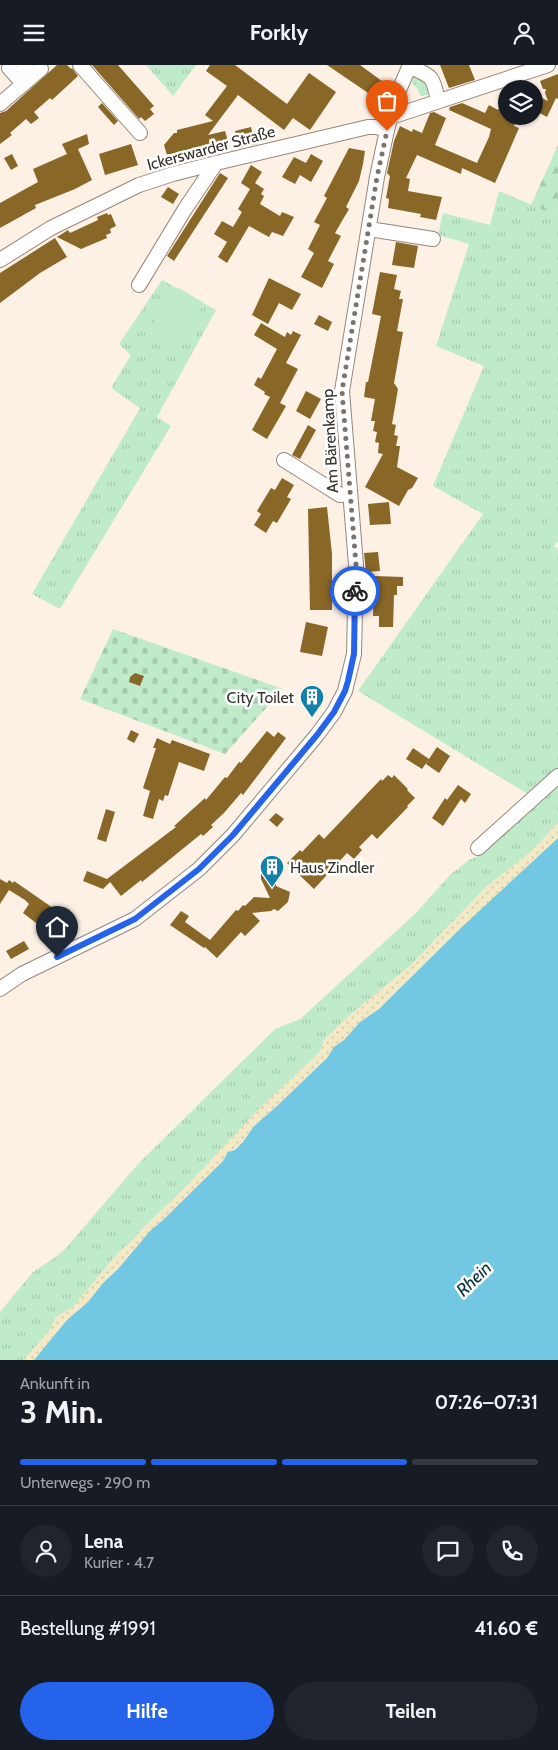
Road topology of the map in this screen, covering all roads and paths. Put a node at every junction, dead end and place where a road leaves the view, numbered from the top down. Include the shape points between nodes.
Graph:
1 (10, 65) edge
2 (80, 65) edge
3 (410, 65) edge
4 (548, 65) edge
5 (30, 73) edge
6 (438, 100) junction
7 (0, 104) edge
8 (389, 124) junction
9 (140, 133) dead end
10 (216, 163) junction
11 (369, 229) junction
12 (433, 239) dead end
13 (0, 260) edge
14 (139, 285) dead end
15 (284, 460) dead end
16 (350, 494) junction
17 (558, 775) edge
18 (478, 849) dead end
19 (0, 989) edge

1 - 5 street via 9,68
2 - 9 street
3 - 6 street via 430,76
3 - 8 street, Am Bärenkamp
4 - 6 street
5 - 7 street
6 - 8 street
8 - 10 street, Ickerswarder Straße
8 - 11 street, Am Bärenkamp
10 - 13 street, Ickerswarder Straße via 131,189 50,228
10 - 14 street
11 - 12 street
11 - 16 street, Am Bärenkamp via 342,391
15 - 16 street via 340,495
16 - 19 street, Am Bärenkamp via 356,565 354,654 345,691 334,712 233,835 199,869 135,919 22,974
17 - 18 street

